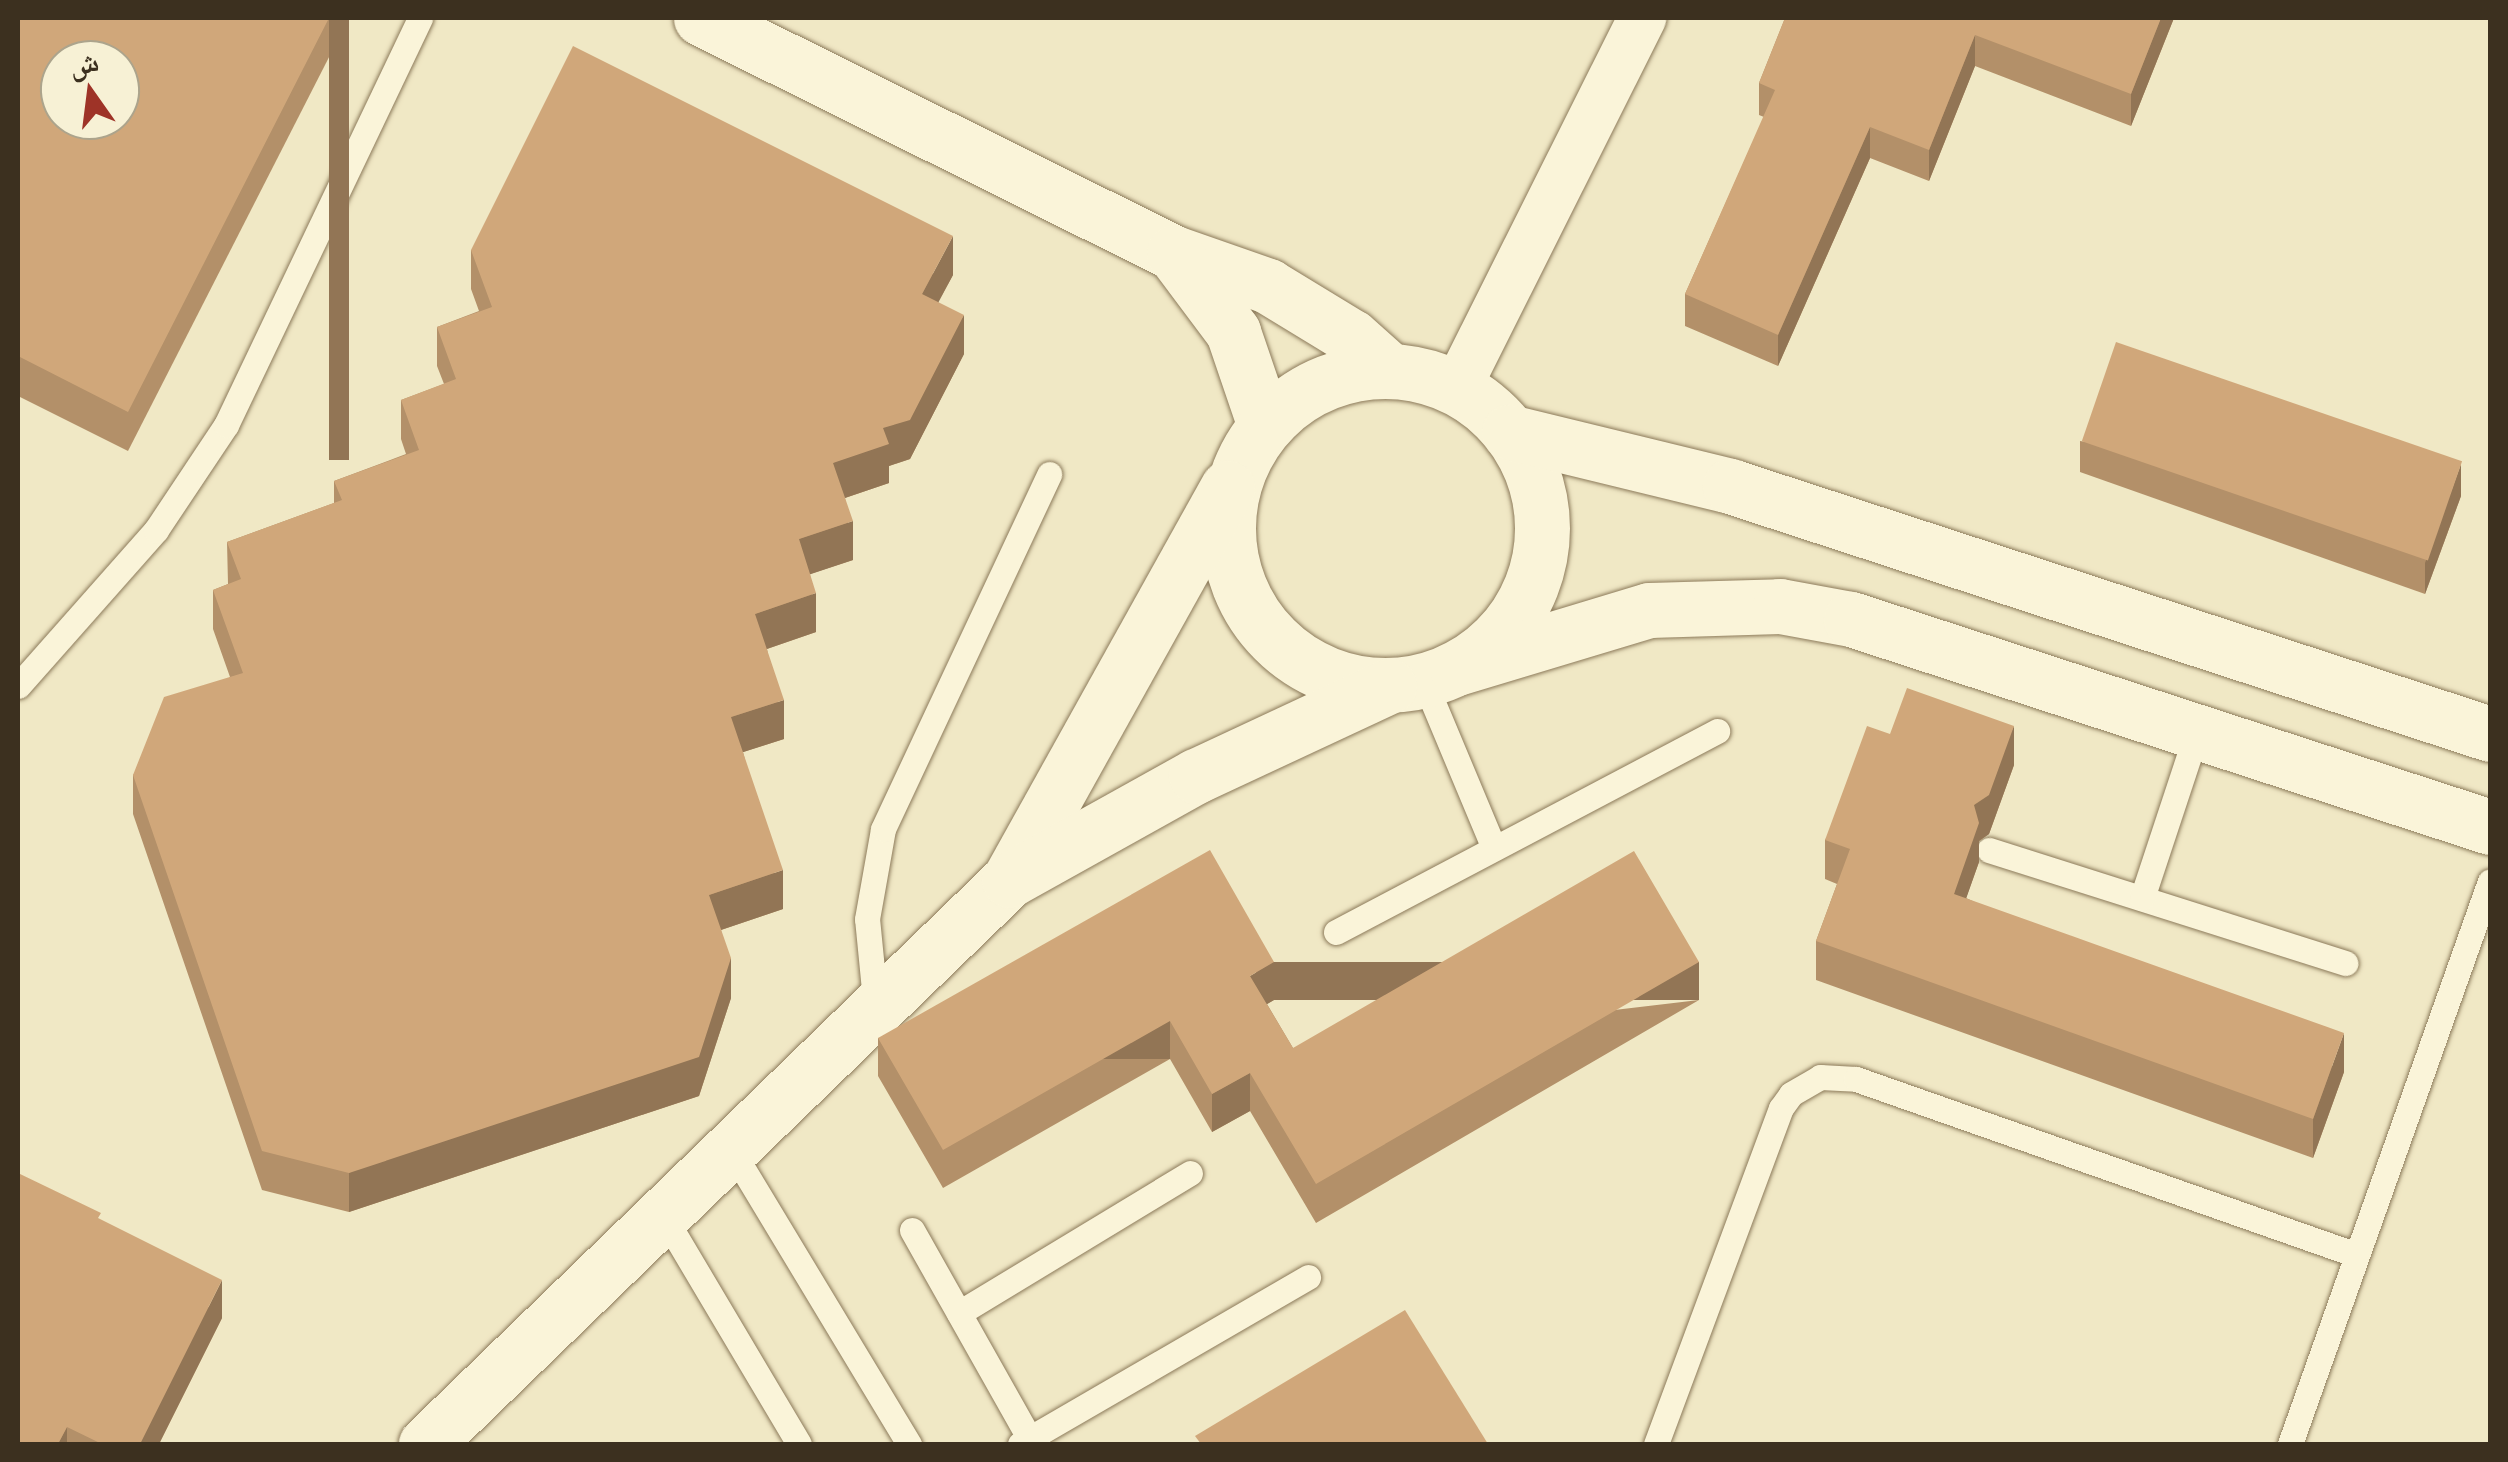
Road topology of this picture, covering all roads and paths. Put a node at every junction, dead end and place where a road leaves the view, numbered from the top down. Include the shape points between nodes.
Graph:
1 (420, 18) edge
2 (701, 18) edge
3 (1642, 18) edge
4 (1174, 253) junction
5 (1390, 371) junction
6 (1457, 388) junction
7 (1510, 432) junction
8 (1252, 447) junction
9 (1049, 474) dead end
10 (1424, 678) junction
11 (18, 686) edge
12 (2488, 724) edge
13 (1717, 731) dead end
14 (2197, 732) junction
15 (2490, 827) edge
16 (1494, 848) junction
17 (1989, 850) dead end
18 (1009, 880) junction
19 (2490, 881) edge
20 (2142, 898) junction
21 (1336, 932) dead end
22 (2345, 963) dead end
23 (876, 1010) junction
24 (731, 1149) junction
25 (1190, 1173) dead end
26 (663, 1214) junction
27 (912, 1230) dead end
28 (2357, 1254) junction
29 (1308, 1277) dead end
30 (958, 1314) junction
31 (1025, 1441) edge
32 (426, 1444) edge
33 (799, 1444) edge
34 (908, 1444) edge
35 (1656, 1444) edge
36 (2290, 1444) edge

1 - 11 lane via 226,426 156,530
2 - 4 street
3 - 6 street
4 - 5 street via 1312,309
4 - 8 street via 1233,332
5 - 6 street
5 - 8 street via 1344,376 1301,395
6 - 7 street
7 - 10 street via 1536,486 1539,562 1523,604 1495,641
7 - 12 street via 1730,486
8 - 10 street via 1227,519 1232,570 1254,618 1290,655 1321,671
8 - 18 street
9 - 23 lane via 883,829 867,919
10 - 14 street via 1648,610 1780,606 1851,619
10 - 16 lane
10 - 18 street via 1196,776
13 - 16 lane
14 - 15 street
14 - 20 lane
16 - 21 lane
17 - 20 lane
18 - 23 street
19 - 28 lane
20 - 22 lane
23 - 24 street
24 - 26 street
24 - 34 lane
25 - 30 lane
26 - 32 street
26 - 33 lane
27 - 30 lane
28 - 35 lane via 1856,1079 1820,1077 1781,1108
28 - 36 lane
29 - 31 lane
30 - 31 lane

